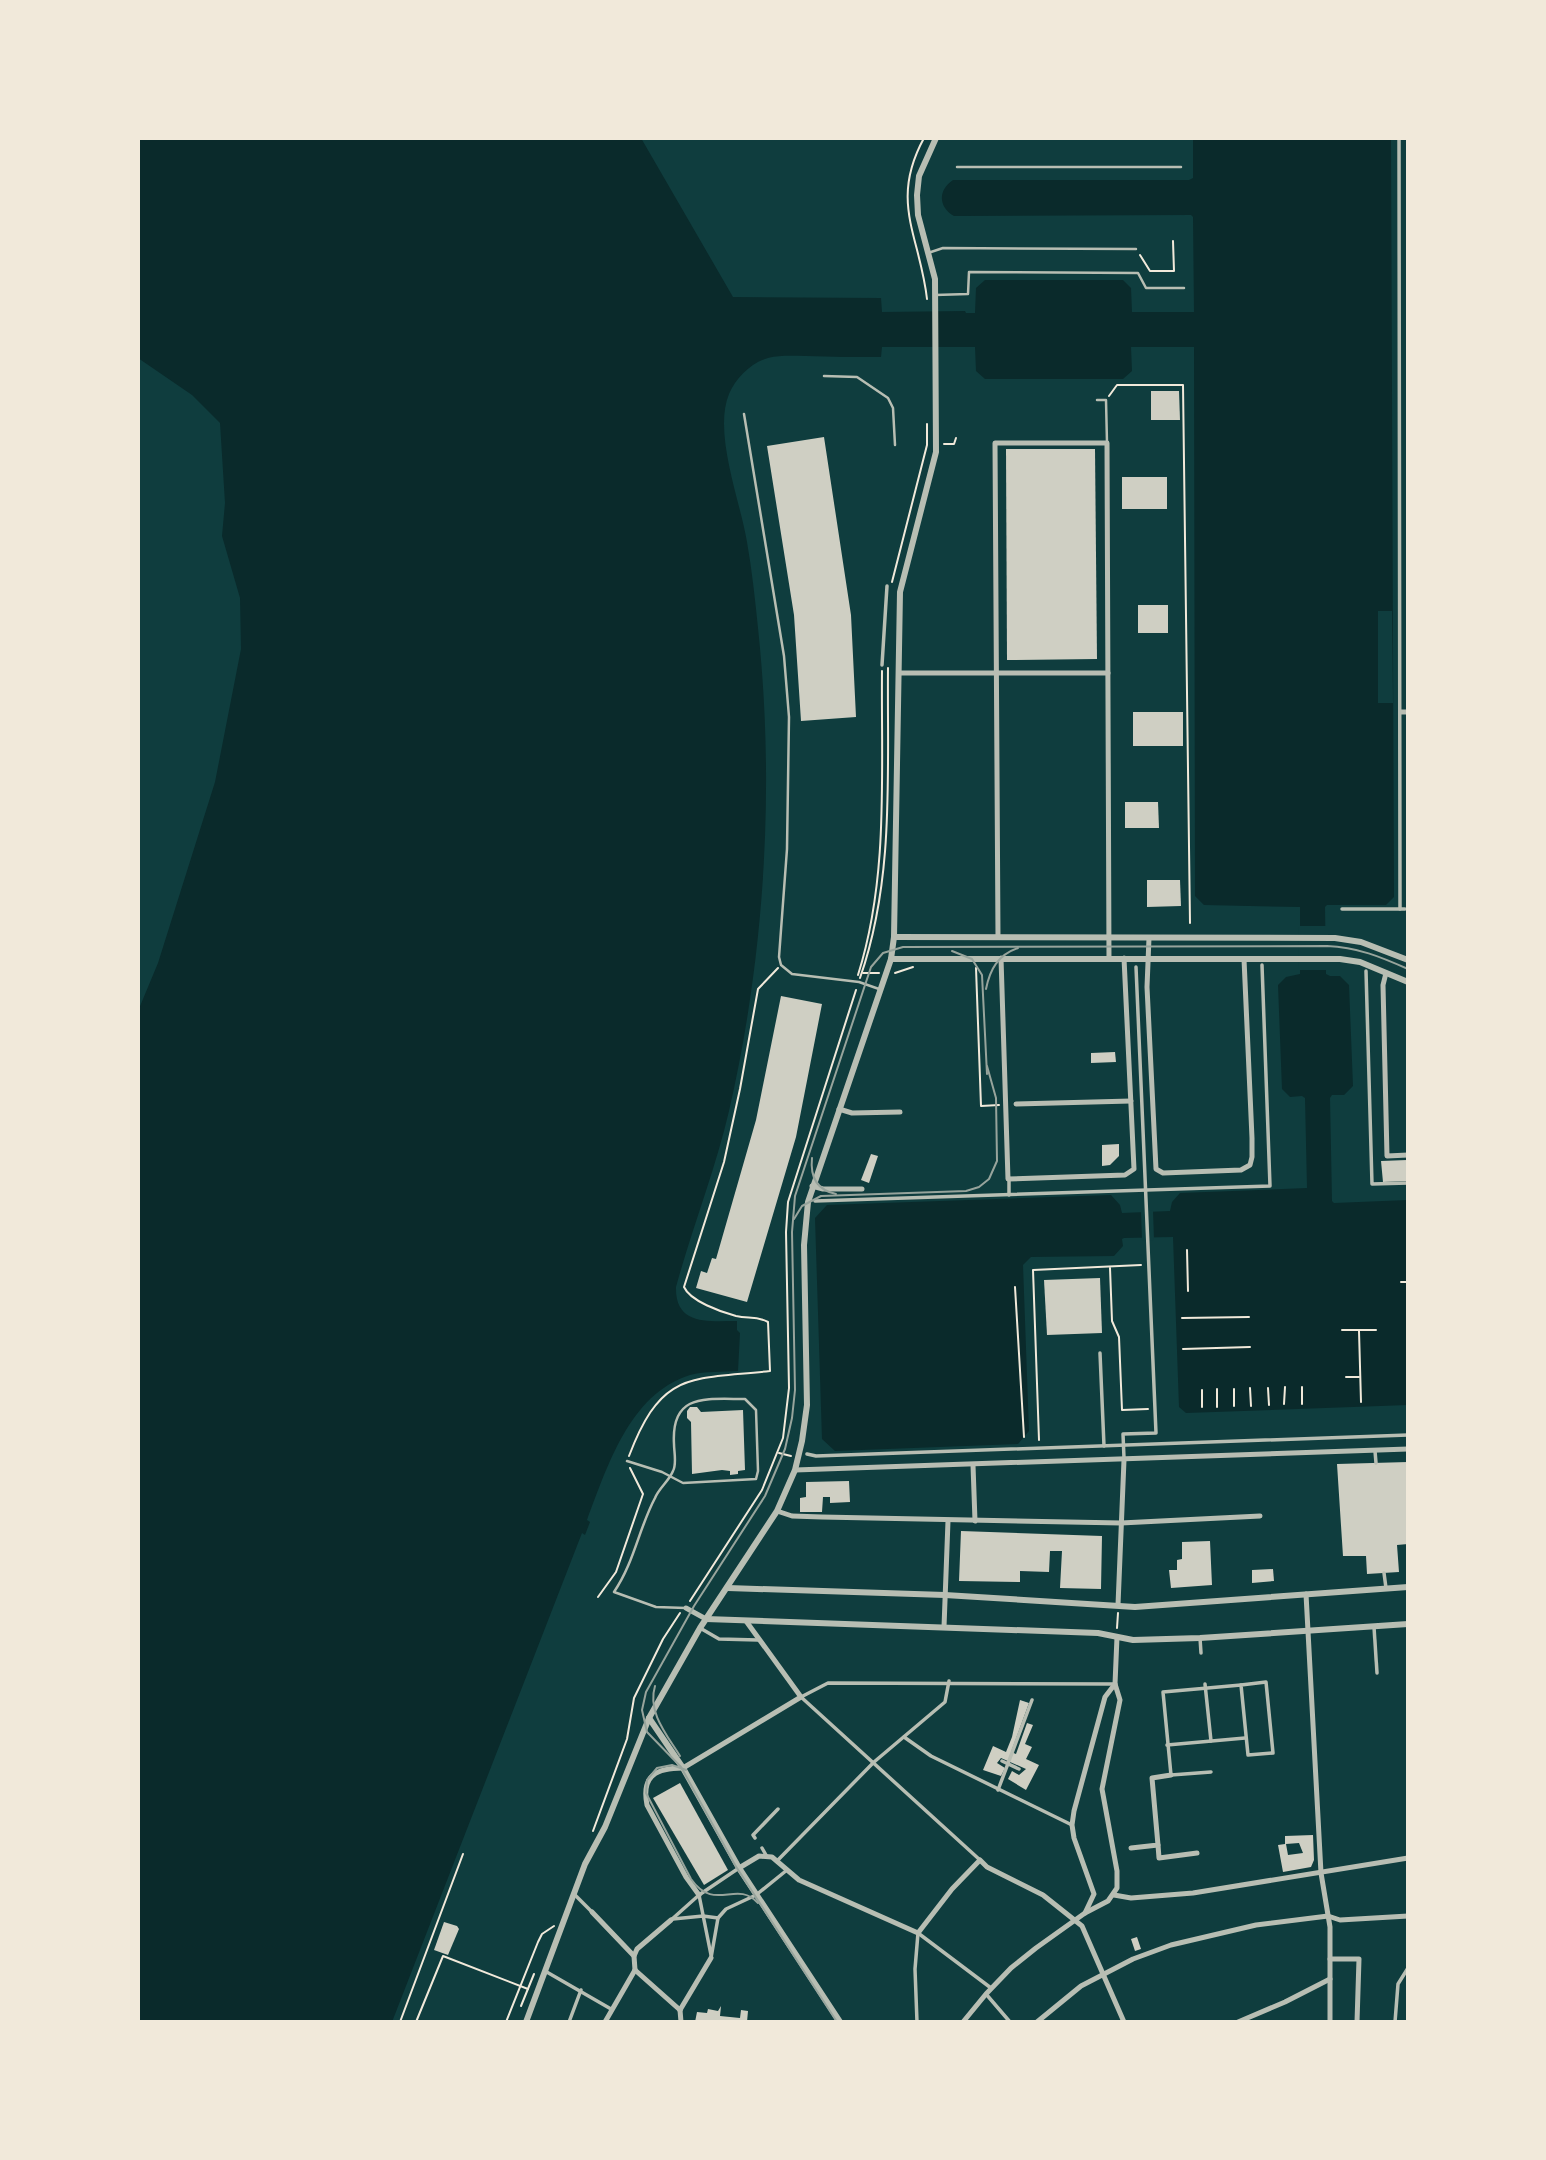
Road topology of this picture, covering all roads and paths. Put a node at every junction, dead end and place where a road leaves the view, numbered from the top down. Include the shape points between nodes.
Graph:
1 (936, 138) edge
2 (1399, 138) edge
3 (957, 167) dead end
4 (1181, 167) dead end
5 (1173, 241) dead end
6 (1136, 249) joint
7 (929, 253) junction
8 (1184, 288) dead end
9 (935, 295) junction
10 (1398, 309) junction
11 (1408, 309) edge
12 (1398, 354) junction
13 (1408, 354) edge
14 (824, 376) dead end
15 (1097, 400) dead end
16 (1107, 400) junction
17 (744, 414) dead end
18 (956, 438) dead end
19 (1107, 443) junction
20 (936, 444) junction
21 (895, 445) dead end
22 (1400, 517) junction
23 (1408, 518) edge
24 (887, 586) dead end
25 (883, 665) joint
26 (900, 673) junction
27 (1108, 673) junction
28 (996, 674) junction
29 (1405, 712) edge
30 (1401, 796) junction
31 (1408, 796) edge
32 (1342, 909) dead end
33 (876, 923) dead end
34 (1190, 923) dead end
35 (894, 937) junction
36 (998, 937) junction
37 (1109, 938) junction
38 (1149, 938) junction
39 (1001, 958) junction
40 (1109, 958) junction
41 (1124, 958) junction
42 (1148, 958) junction
43 (1244, 958) junction
44 (891, 959) junction
45 (1408, 960) edge
46 (781, 965) junction
47 (1262, 965) dead end
48 (913, 967) dead end
49 (977, 967) dead end
50 (1136, 967) dead end
51 (1366, 971) dead end
52 (1386, 973) junction
53 (886, 974) junction
54 (856, 982) junction
55 (1408, 982) edge
56 (881, 989) junction
57 (1131, 1101) junction
58 (1016, 1104) dead end
59 (1006, 1105) junction
60 (839, 1109) junction
61 (900, 1112) dead end
62 (1408, 1155) edge
63 (1009, 1179) junction
64 (1408, 1183) edge
65 (813, 1186) junction
66 (862, 1189) dead end
67 (1145, 1190) junction
68 (1009, 1195) junction
69 (815, 1201) dead end
70 (1187, 1250) dead end
71 (1149, 1265) junction
72 (1110, 1267) junction
73 (1401, 1282) dead end
74 (1408, 1282) edge
75 (1015, 1287) dead end
76 (1188, 1291) dead end
77 (1249, 1317) dead end
78 (1182, 1318) dead end
79 (1376, 1330) dead end
80 (1342, 1331) dead end
81 (1359, 1331) dead end
82 (1250, 1347) dead end
83 (1183, 1349) dead end
84 (1100, 1353) dead end
85 (1346, 1377) dead end
86 (1360, 1377) junction
87 (1285, 1387) dead end
88 (1302, 1387) dead end
89 (1250, 1388) dead end
90 (1268, 1388) dead end
91 (1217, 1389) dead end
92 (1234, 1389) dead end
93 (1202, 1390) dead end
94 (1361, 1402) dead end
95 (1302, 1404) dead end
96 (1269, 1405) dead end
97 (1284, 1405) dead end
98 (1234, 1406) dead end
99 (1251, 1406) dead end
100 (1202, 1407) dead end
101 (1217, 1407) dead end
102 (1155, 1408) junction
103 (1408, 1435) edge
104 (1024, 1437) dead end
105 (1123, 1445) junction
106 (1104, 1446) junction
107 (793, 1449) dead end
108 (1039, 1449) junction
109 (1408, 1449) edge
110 (1375, 1450) junction
111 (778, 1452) dead end
112 (807, 1454) dead end
113 (1124, 1460) junction
114 (627, 1461) junction
115 (1376, 1463) dead end
116 (973, 1465) junction
117 (794, 1470) junction
118 (670, 1476) junction
119 (766, 1483) dead end
120 (777, 1511) junction
121 (1260, 1516) dead end
122 (948, 1521) junction
123 (975, 1521) junction
124 (1121, 1523) junction
125 (1384, 1573) dead end
126 (1408, 1587) edge
127 (728, 1588) junction
128 (1386, 1588) junction
129 (1306, 1594) junction
130 (945, 1595) junction
131 (598, 1597) dead end
132 (1118, 1605) junction
133 (686, 1608) junction
134 (678, 1615) dead end
135 (706, 1619) junction
136 (746, 1621) junction
137 (1408, 1624) edge
138 (944, 1627) junction
139 (1374, 1627) junction
140 (700, 1629) junction
141 (1309, 1631) junction
142 (1117, 1637) junction
143 (1200, 1638) junction
144 (760, 1640) junction
145 (1201, 1653) dead end
146 (1377, 1673) dead end
147 (949, 1681) junction
148 (1033, 1682) junction
149 (1115, 1684) junction
150 (1241, 1685) junction
151 (1205, 1686) junction
152 (1032, 1688) dead end
153 (801, 1697) junction
154 (1032, 1700) dead end
155 (649, 1718) junction
156 (904, 1737) junction
157 (1247, 1738) junction
158 (1211, 1741) junction
159 (1167, 1745) junction
160 (1002, 1761) dead end
161 (874, 1762) junction
162 (1009, 1765) junction
163 (683, 1768) junction
164 (1019, 1769) dead end
165 (1211, 1772) dead end
166 (1171, 1775) junction
167 (998, 1790) junction
168 (778, 1809) dead end
169 (1072, 1825) junction
170 (755, 1838) dead end
171 (590, 1839) dead end
172 (1158, 1845) junction
173 (762, 1848) dead end
174 (1131, 1848) dead end
175 (1122, 1849) dead end
176 (1114, 1850) junction
177 (1197, 1853) dead end
178 (463, 1854) dead end
179 (766, 1855) junction
180 (1408, 1858) edge
181 (980, 1860) junction
182 (778, 1861) junction
183 (740, 1868) junction
184 (787, 1870) junction
185 (1321, 1873) junction
186 (573, 1894) junction
187 (699, 1895) junction
188 (757, 1895) junction
189 (1114, 1895) junction
190 (592, 1912) joint
191 (1085, 1913) junction
192 (703, 1916) junction
193 (1328, 1916) junction
194 (1408, 1916) edge
195 (718, 1918) junction
196 (558, 1919) dead end
197 (671, 1920) junction
198 (1076, 1920) junction
199 (918, 1933) junction
200 (634, 1956) junction
201 (1330, 1957) junction
202 (711, 1958) junction
203 (1408, 1968) edge
204 (545, 1970) junction
205 (635, 1970) junction
206 (1104, 1973) junction
207 (534, 1974) dead end
208 (1330, 1979) junction
209 (991, 1988) junction
210 (528, 1989) junction
211 (581, 1990) junction
212 (986, 1994) junction
213 (520, 2006) dead end
214 (613, 2010) junction
215 (680, 2010) junction
216 (400, 2022) edge
217 (416, 2022) edge
218 (506, 2022) edge
219 (526, 2022) edge
220 (569, 2022) edge
221 (606, 2022) edge
222 (681, 2022) edge
223 (840, 2022) edge
224 (917, 2022) edge
225 (963, 2022) edge
226 (1010, 2022) edge
227 (1037, 2022) edge
228 (1124, 2022) edge
229 (1238, 2022) edge
230 (1330, 2022) edge
231 (1357, 2022) edge
232 (1395, 2022) edge

1 - 7 street via 919,176 917,195
2 - 10 street
3 - 4 lane
5 - 6 path via 1174,271 1150,271
6 - 7 lane via 943,247
7 - 9 street
8 - 9 lane via 1146,288 1138,273 969,272 968,294
9 - 20 street
10 - 11 street
10 - 12 street
12 - 13 street
12 - 22 street
14 - 21 lane via 857,377 888,398
15 - 16 lane
16 - 19 lane
16 - 34 path via 1116,385 1182,385
17 - 46 lane via 784,656 789,717
18 - 20 path via 954,444
19 - 27 street
19 - 28 street via 995,443
20 - 26 street via 901,587
22 - 23 street
22 - 29 street
24 - 25 street
25 - 54 path via 877,893
26 - 28 street
26 - 35 street
27 - 28 street
27 - 37 street
28 - 36 street
29 - 30 street
30 - 31 street
30 - 32 street via 1403,909
33 - 53 path via 862,972
35 - 36 street
35 - 44 street
36 - 37 street
37 - 38 street
37 - 40 street
38 - 42 street
38 - 45 street via 1327,938 1361,942
39 - 40 street
39 - 44 street
39 - 59 street
40 - 41 street
41 - 42 street
41 - 57 street
42 - 43 street
42 - 43 street via 1156,1169 1163,1173 1241,1170 1250,1165
43 - 52 street via 1349,960
44 - 53 street
46 - 54 lane via 800,976
46 - 114 path via 758,989 724,1162 684,1287 693,1300 738,1317 768,1322 770,1371 697,1378 671,1389 662,1396
47 - 67 street via 1270,1186
48 - 53 path
49 - 59 path via 981,1105
50 - 67 street
51 - 64 street via 1372,1184
52 - 55 street
52 - 62 street via 1382,985 1387,1156
53 - 56 street
54 - 56 lane
56 - 60 street
57 - 58 street
57 - 63 street via 1134,1170 1125,1175
59 - 63 street
60 - 61 street
60 - 65 street
63 - 68 street
65 - 66 street
65 - 117 street via 804,1245 807,1405
67 - 68 street
67 - 71 street
68 - 69 street
70 - 76 path
71 - 72 path
71 - 102 street
72 - 102 path via 1122,1410
72 - 108 path via 1032,1270
73 - 74 path
75 - 104 path
77 - 78 path
79 - 80 path
81 - 86 path
82 - 83 path
84 - 106 street
85 - 86 path
86 - 94 path
87 - 97 path
88 - 95 path
89 - 99 path
90 - 96 path
91 - 101 path
92 - 98 path
93 - 100 path
102 - 105 street via 1156,1433 1123,1434
103 - 105 street
105 - 106 street
105 - 113 street
106 - 108 street
107 - 111 path via 791,1456
108 - 112 street
109 - 110 street
110 - 113 street
110 - 115 street
113 - 116 street
113 - 124 street
114 - 118 lane
114 - 131 path via 643,1494 615,1572
116 - 117 street
116 - 123 street
117 - 120 street
118 - 118 lane via 683,1483 756,1479 756,1410 745,1399 697,1401 683,1407 674,1422 675,1469
118 - 133 lane via 655,1497 614,1592 656,1607
119 - 133 path
120 - 122 street via 792,1516
120 - 127 street
121 - 124 street
122 - 123 street
122 - 130 street
123 - 124 street
124 - 132 street
125 - 128 street
126 - 128 street
127 - 130 street
127 - 135 street
128 - 129 street
129 - 132 street
129 - 141 street
130 - 132 street
130 - 138 street
133 - 135 street
134 - 171 path via 634,1698 627,1739
135 - 136 street
135 - 140 street
136 - 138 street
136 - 144 street
137 - 139 street
138 - 142 street
139 - 141 street
139 - 146 street
140 - 144 street via 719,1639
140 - 155 street
141 - 143 street
141 - 185 street
142 - 143 street
142 - 149 street
143 - 145 street
144 - 153 street
147 - 148 street
147 - 153 street via 828,1683
147 - 156 street via 945,1702
148 - 149 street
148 - 152 street
149 - 169 street via 1105,1697
149 - 176 street via 1120,1700 1102,1788
150 - 151 street
150 - 157 street
150 - 157 street via 1266,1682 1273,1753 1248,1755
151 - 158 street
151 - 159 street via 1163,1692
153 - 161 street
153 - 163 street
154 - 162 street
155 - 163 street
155 - 186 street
156 - 161 street
156 - 167 street
157 - 158 street
158 - 159 street
159 - 166 street
160 - 162 street
161 - 181 street
161 - 182 street
162 - 164 street
162 - 167 street
163 - 183 street
163 - 187 street via 665,1768 653,1774 646,1801
165 - 166 street
166 - 172 street via 1152,1778
167 - 169 street
168 - 170 street
169 - 191 street via 1093,1888
172 - 174 street
172 - 177 street via 1159,1857
173 - 179 street
175 - 176 street
176 - 189 street via 1118,1881
178 - 216 path
179 - 182 street
179 - 183 street
180 - 185 street
181 - 198 street via 1043,1895
181 - 199 street
182 - 184 street
183 - 187 street
183 - 188 street
184 - 188 street
184 - 199 street via 799,1880
185 - 189 street via 1193,1893
185 - 193 street
186 - 190 street
186 - 204 street
187 - 192 street
187 - 197 street
188 - 195 street via 726,1909
188 - 223 street
189 - 191 street
190 - 200 street
191 - 198 street
192 - 195 street
192 - 197 street
192 - 202 street
193 - 194 street via 1340,1920
193 - 201 street
193 - 206 street via 1256,1925 1171,1945
195 - 202 street
196 - 218 path via 542,1934
197 - 200 street
198 - 206 street
198 - 209 street
199 - 209 street
199 - 224 street
200 - 205 street
201 - 208 street
201 - 231 street via 1359,1959
202 - 215 street
203 - 232 street via 1398,1984
204 - 211 street
204 - 219 street
205 - 214 street
205 - 215 street
206 - 227 street via 1080,1986
206 - 228 street
207 - 210 path
208 - 229 street
208 - 230 street
209 - 212 street
210 - 213 path
210 - 217 path via 443,1956
211 - 214 street
211 - 220 street
212 - 225 street
212 - 226 street
214 - 221 street
215 - 222 street

